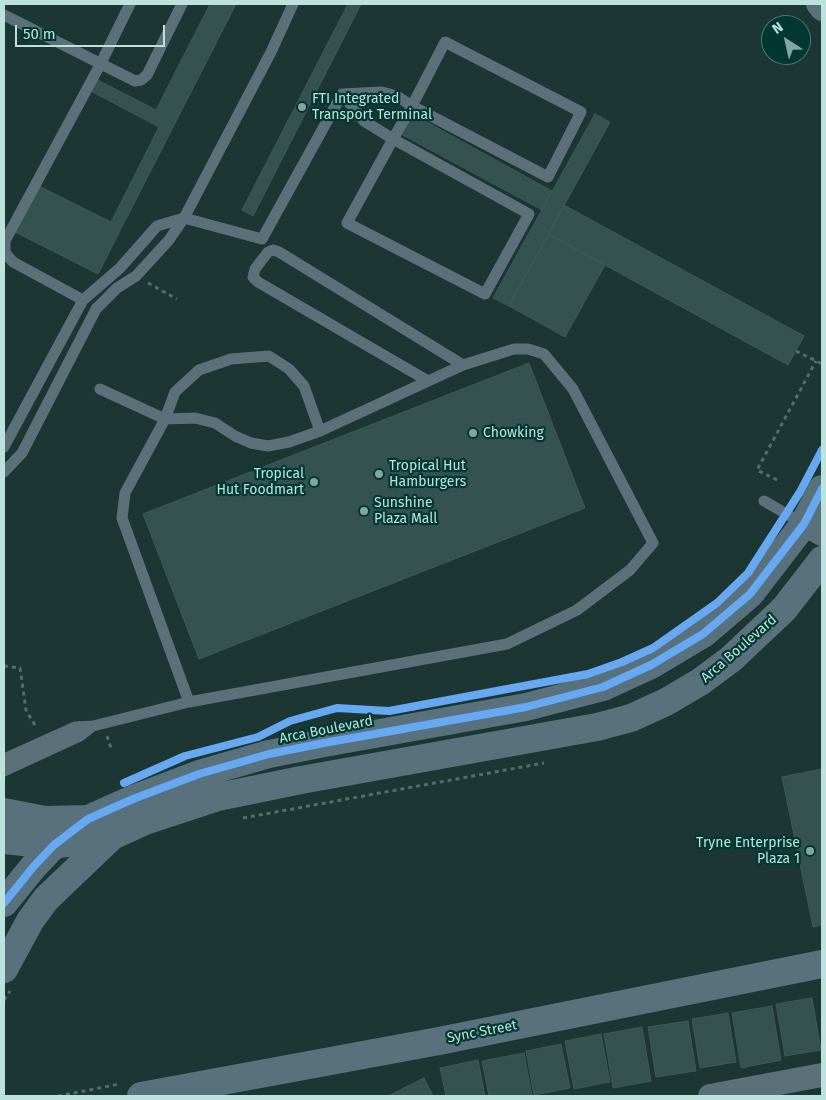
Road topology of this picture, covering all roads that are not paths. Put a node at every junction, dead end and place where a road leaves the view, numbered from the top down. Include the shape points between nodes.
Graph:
1 (130, 4) edge
2 (182, 4) edge
3 (293, 4) edge
4 (818, 4) edge
5 (822, 9) edge
6 (4, 15) edge
7 (101, 63) junction
8 (342, 94) junction
9 (412, 106) junction
10 (393, 139) junction
11 (184, 218) junction
12 (83, 300) junction
13 (464, 364) junction
14 (428, 381) junction
15 (100, 389) dead end
16 (164, 419) junction
17 (320, 430) junction
18 (4, 447) edge
19 (4, 472) edge
20 (822, 489) edge
21 (764, 501) dead end
22 (813, 529) edge
23 (822, 560) edge
24 (189, 702) junction
25 (93, 726) junction
26 (4, 759) edge
27 (4, 771) edge
28 (4, 812) edge
29 (88, 819) junction
30 (112, 836) junction
31 (4, 840) edge
32 (54, 845) junction
33 (4, 903) edge
34 (822, 964) edge
35 (9, 978) edge
36 (822, 1076) edge
37 (737, 1094) edge
38 (141, 1096) edge
39 (710, 1096) edge

1 - 7 lane
2 - 7 lane via 147,75 141,80 135,81
3 - 11 lane
4 - 5 street
6 - 7 lane
7 - 12 lane via 5,241 5,253 13,262
8 - 9 lane via 382,92 397,96
8 - 10 lane via 364,121
8 - 11 lane via 262,239
9 - 9 lane via 548,177 581,112 445,42
9 - 10 lane
10 - 10 lane via 347,222 485,294 529,214
11 - 12 lane via 157,226 120,268
11 - 19 lane via 136,276 117,288 96,309 22,453
12 - 18 lane
13 - 14 lane
13 - 14 lane via 279,252 268,252 255,269 253,277 258,282
13 - 24 lane via 514,349 544,354 573,389 653,543 630,570 577,610 507,644
14 - 17 lane
15 - 16 lane
16 - 17 lane via 195,418 215,423 243,440 268,446
16 - 17 lane via 175,392 199,370 231,360 268,356 289,369 304,386
16 - 24 lane via 125,493 122,518
20 - 22 street, Arca Boulevard
21 - 22 lane
22 - 29 street, Arca Boulevard via 750,594 703,634 651,666 603,687 526,707 268,754 199,774
23 - 30 street, Arca Boulevard via 784,609 731,659 700,682 631,718 218,797 145,821
24 - 25 lane
25 - 26 lane via 75,726
25 - 27 lane via 80,736
28 - 29 street, Arca Boulevard via 45,820
29 - 32 street, Arca Boulevard
30 - 32 street, Arca Boulevard
30 - 35 street, Arca Boulevard via 46,899 30,921
31 - 32 street, Arca Boulevard
32 - 33 street, Arca Boulevard
34 - 38 street, Sync Street via 439,1041
36 - 37 street
37 - 39 street

